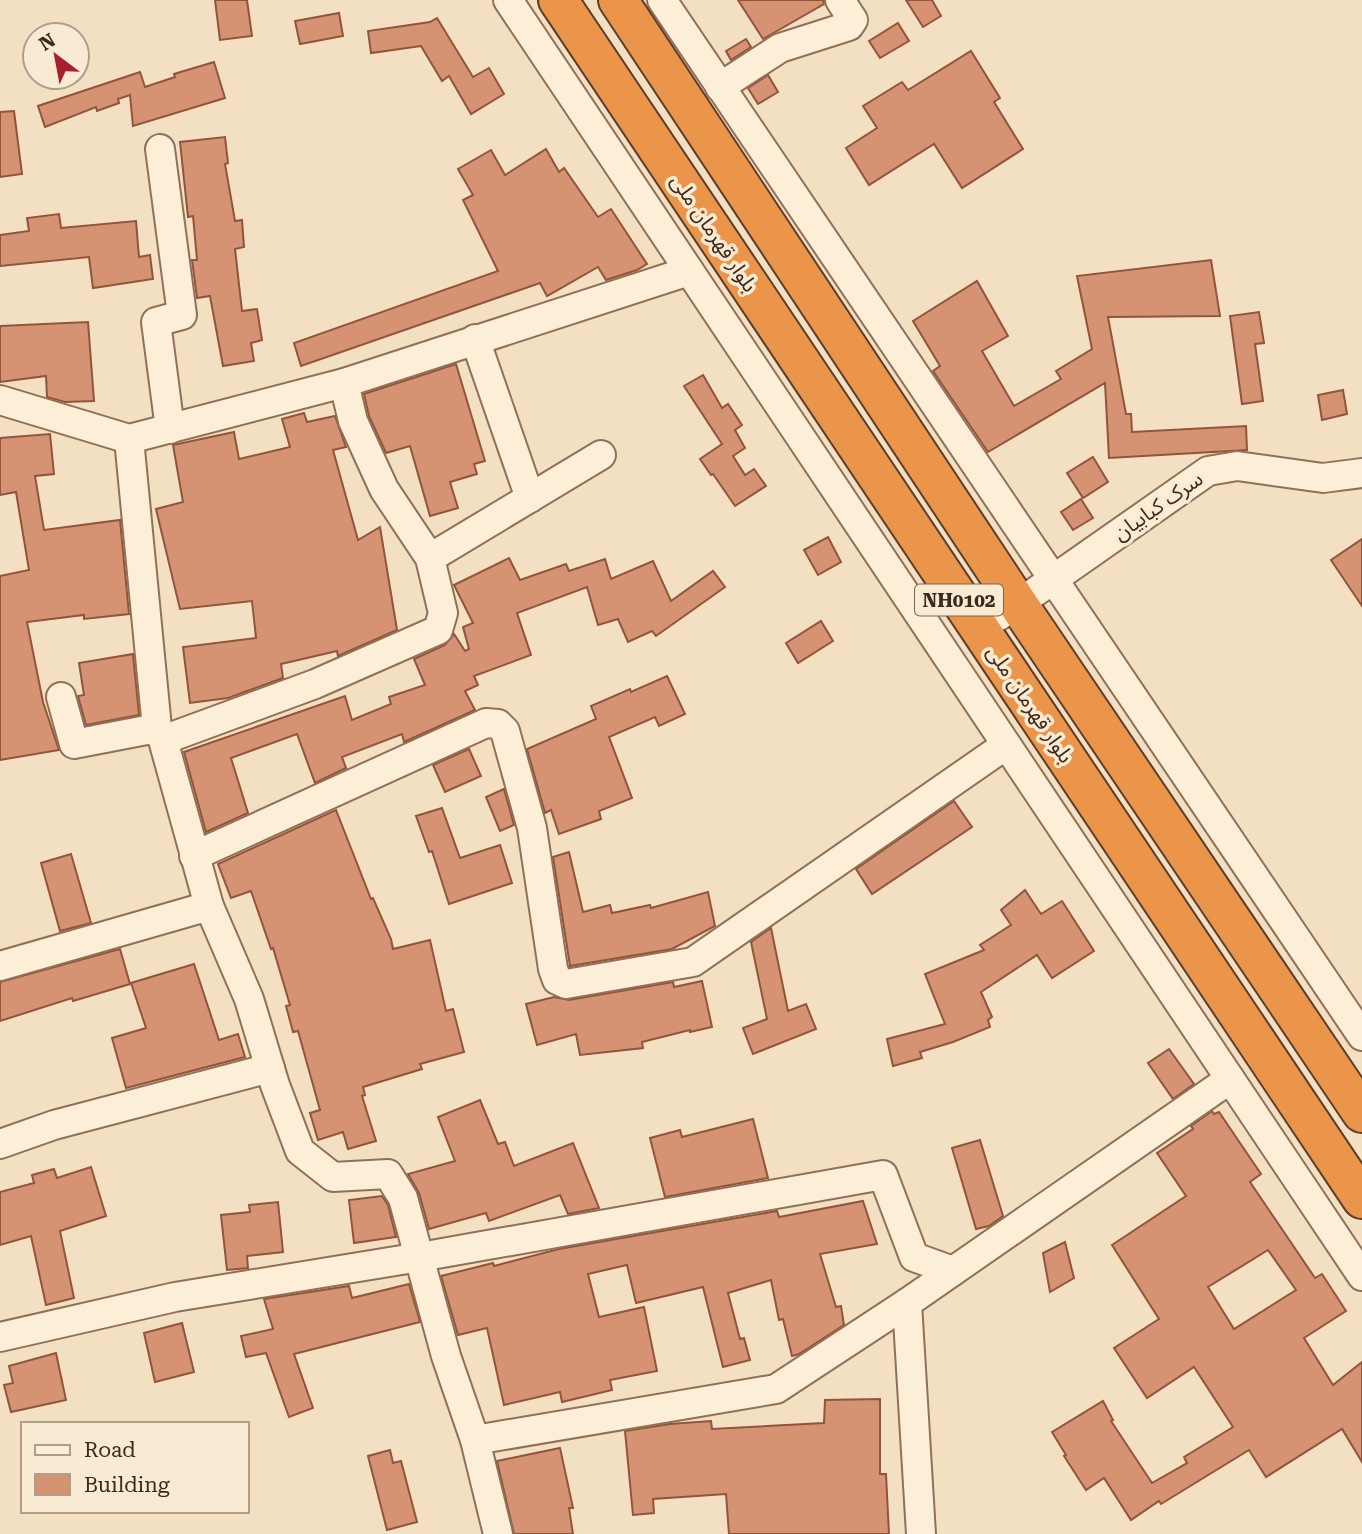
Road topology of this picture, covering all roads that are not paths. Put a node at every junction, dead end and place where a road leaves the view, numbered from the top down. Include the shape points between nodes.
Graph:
1 (508, 0) edge
2 (558, 0) edge
3 (618, 0) edge
4 (662, 0) edge
5 (848, 3) edge
6 (720, 87) junction
7 (160, 149) dead end
8 (689, 271) junction
9 (475, 339) junction
10 (344, 383) junction
11 (0, 400) edge
12 (170, 429) junction
13 (129, 439) junction
14 (601, 455) dead end
15 (1362, 473) edge
16 (530, 498) junction
17 (430, 558) junction
18 (1053, 579) junction
19 (1018, 604) junction
20 (979, 628) junction
21 (61, 697) dead end
22 (160, 734) junction
23 (1006, 745) junction
24 (194, 856) junction
25 (209, 906) junction
26 (0, 966) edge
27 (1362, 1036) edge
28 (270, 1068) junction
29 (1230, 1079) junction
30 (1362, 1113) edge
31 (0, 1144) edge
32 (1362, 1199) edge
33 (421, 1257) junction
34 (953, 1271) junction
35 (1362, 1276) edge
36 (907, 1303) junction
37 (0, 1337) edge
38 (475, 1440) junction
39 (498, 1534) edge
40 (922, 1534) edge

1 - 8 street
2 - 20 highway, بلوار قهرمان ملی / NH0102
3 - 19 highway, NH0102
4 - 6 street
5 - 6 street via 853,20 849,26 780,48
6 - 18 street
7 - 12 street via 182,315 156,322
8 - 9 street
8 - 23 street
9 - 10 street
9 - 16 street
10 - 12 street
10 - 17 street via 353,421 384,489
11 - 13 street
12 - 13 street
13 - 22 street
14 - 16 street
15 - 18 street, سرک کبابیان via 1323,478 1237,466 1208,471
16 - 17 street
17 - 22 street via 443,613 438,630 315,684
18 - 19 street, سرک کبابیان
18 - 27 street
19 - 20 street, سرک کبابیان
19 - 30 highway, NH0102
20 - 32 highway, بلوار قهرمان ملی / NH0102
21 - 22 street via 74,744
22 - 24 street
23 - 24 street via 693,962 566,984 557,980 553,969 532,828 505,731 498,724 486,723
23 - 29 street
24 - 25 street
25 - 26 street
25 - 28 street via 249,999
28 - 31 street via 54,1125
28 - 33 street via 300,1151 333,1178 388,1174 403,1198
29 - 34 street
29 - 35 street
33 - 34 street via 883,1175 914,1258
33 - 37 street via 175,1297
33 - 38 street via 446,1356
34 - 36 street
36 - 38 street via 776,1389
36 - 40 street
38 - 39 street

